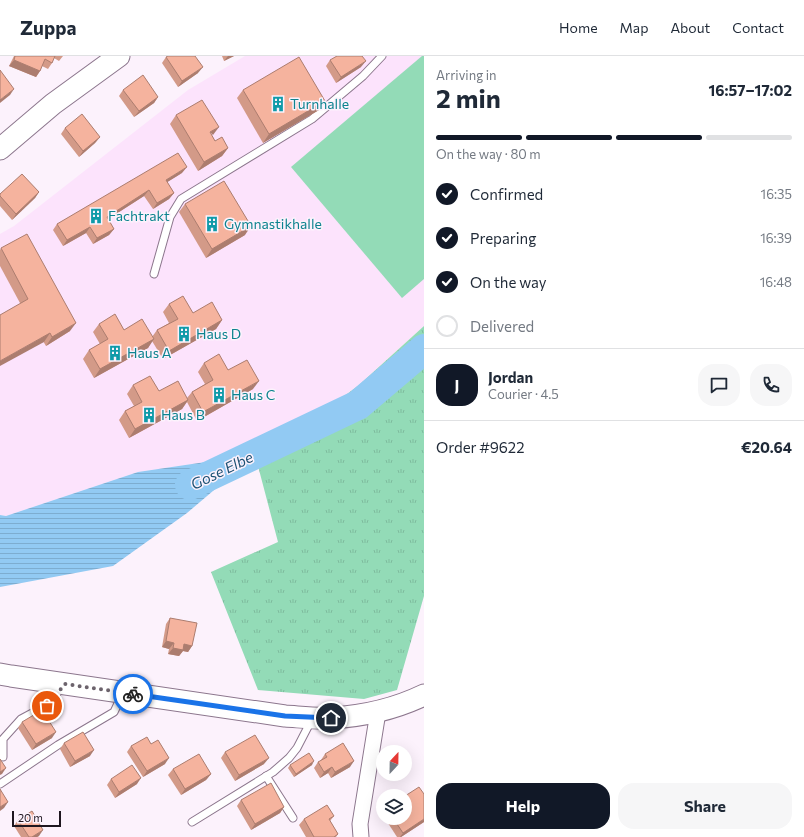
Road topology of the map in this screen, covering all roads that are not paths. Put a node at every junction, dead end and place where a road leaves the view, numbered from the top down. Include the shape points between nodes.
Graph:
1 (119, 56) edge
2 (382, 56) edge
3 (0, 149) edge
4 (154, 274) dead end
5 (0, 674) edge
6 (65, 684) junction
7 (123, 692) junction
8 (424, 695) edge
9 (378, 712) junction
10 (313, 717) junction
11 (3, 757) dead end
12 (266, 776) junction
13 (0, 784) edge
14 (293, 818) dead end
15 (192, 822) dead end
16 (361, 837) edge

1 - 3 main road via 53,104
2 - 4 lane via 363,76 312,119 181,199 170,216
5 - 6 main road
6 - 7 main road
6 - 11 lane via 47,706 21,719 3,739
7 - 10 main road via 285,716
7 - 13 lane via 114,712 58,745
8 - 9 main road
9 - 10 main road via 331,718
9 - 16 street via 360,824
10 - 12 lane via 297,748 289,758
12 - 14 lane
12 - 15 lane

